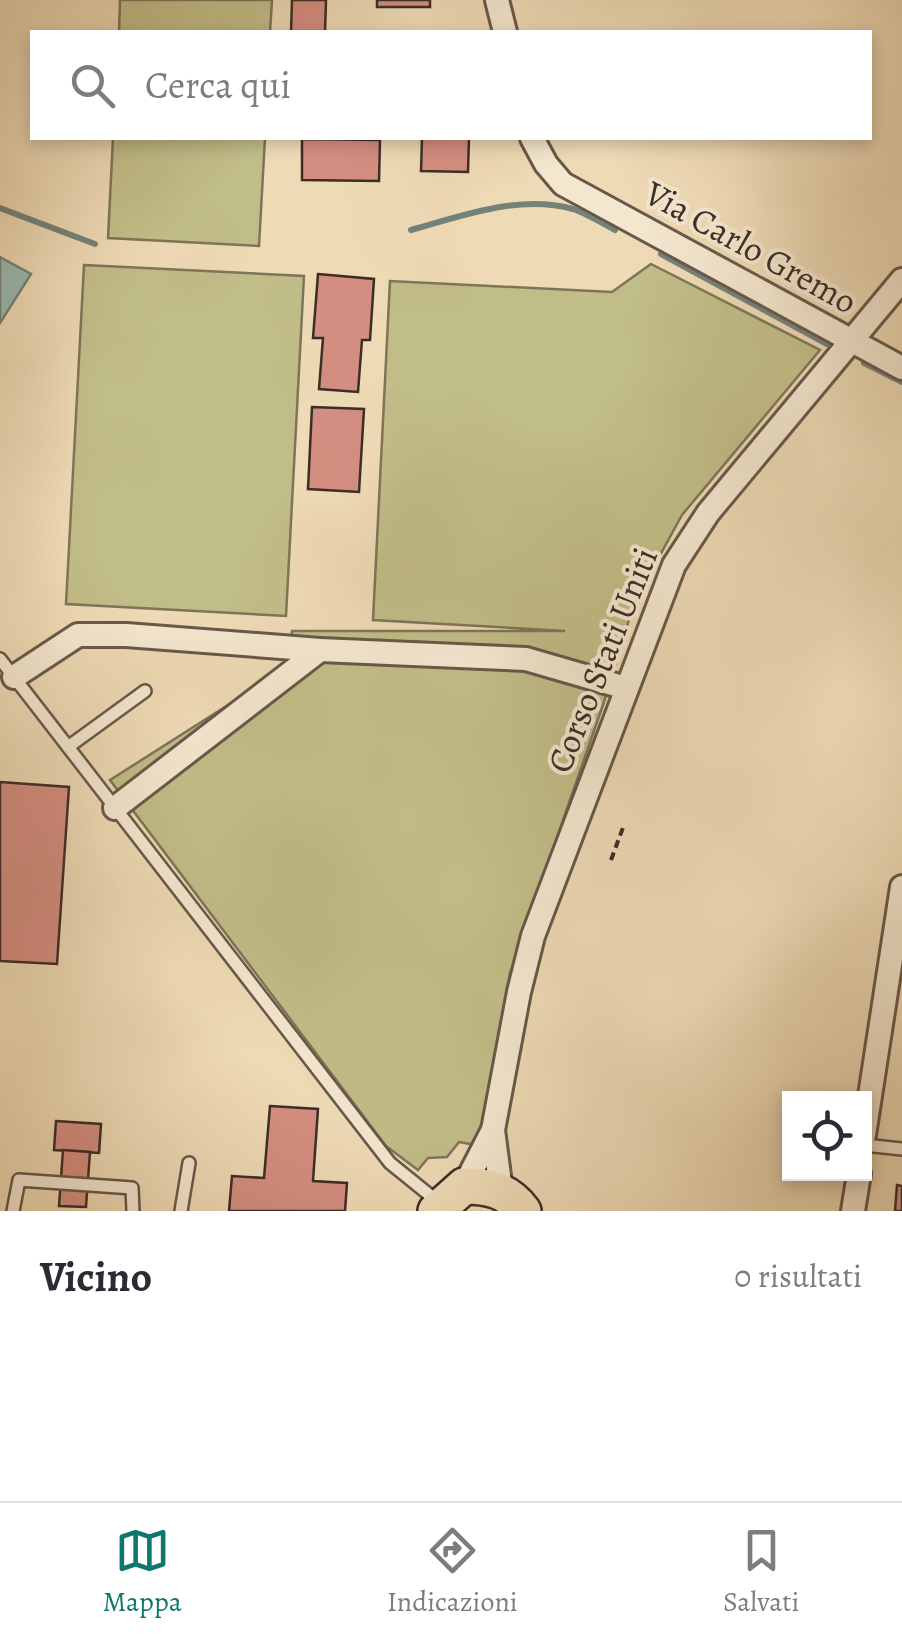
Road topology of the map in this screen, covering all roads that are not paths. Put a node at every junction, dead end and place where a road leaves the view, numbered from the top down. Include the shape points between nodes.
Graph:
1 (497, 0) edge
2 (504, 30) edge
3 (533, 140) edge
4 (902, 280) edge
5 (851, 341) junction
6 (902, 368) edge
7 (320, 650) junction
8 (7, 668) edge
9 (626, 688) junction
10 (145, 691) dead end
11 (68, 747) junction
12 (116, 808) junction
13 (902, 887) edge
14 (871, 1091) edge
15 (493, 1130) junction
16 (872, 1146) edge
17 (902, 1149) edge
18 (189, 1163) dead end
19 (857, 1181) edge
20 (447, 1200) edge
21 (512, 1201) edge
22 (13, 1211) edge
23 (133, 1211) edge
24 (181, 1211) edge
25 (853, 1211) edge

1 - 2 street
3 - 5 street, Via Carlo Gremo via 563,184
4 - 5 street, Corso Stati Uniti
5 - 6 street, Via Carlo Gremo
5 - 9 street, Corso Stati Uniti via 708,513 674,565
7 - 8 street via 78,634
7 - 9 street via 526,660
7 - 12 street
8 - 11 lane
9 - 15 street, Corso Stati Uniti via 533,936
10 - 11 lane
11 - 12 lane
12 - 20 lane via 390,1163
13 - 14 street
15 - 20 street, Corso Stati Uniti
15 - 21 street, Corso Stati Uniti
16 - 17 lane
18 - 24 lane
19 - 25 street
20 - 21 main road via 485,1186
22 - 23 lane via 19,1180 132,1188

